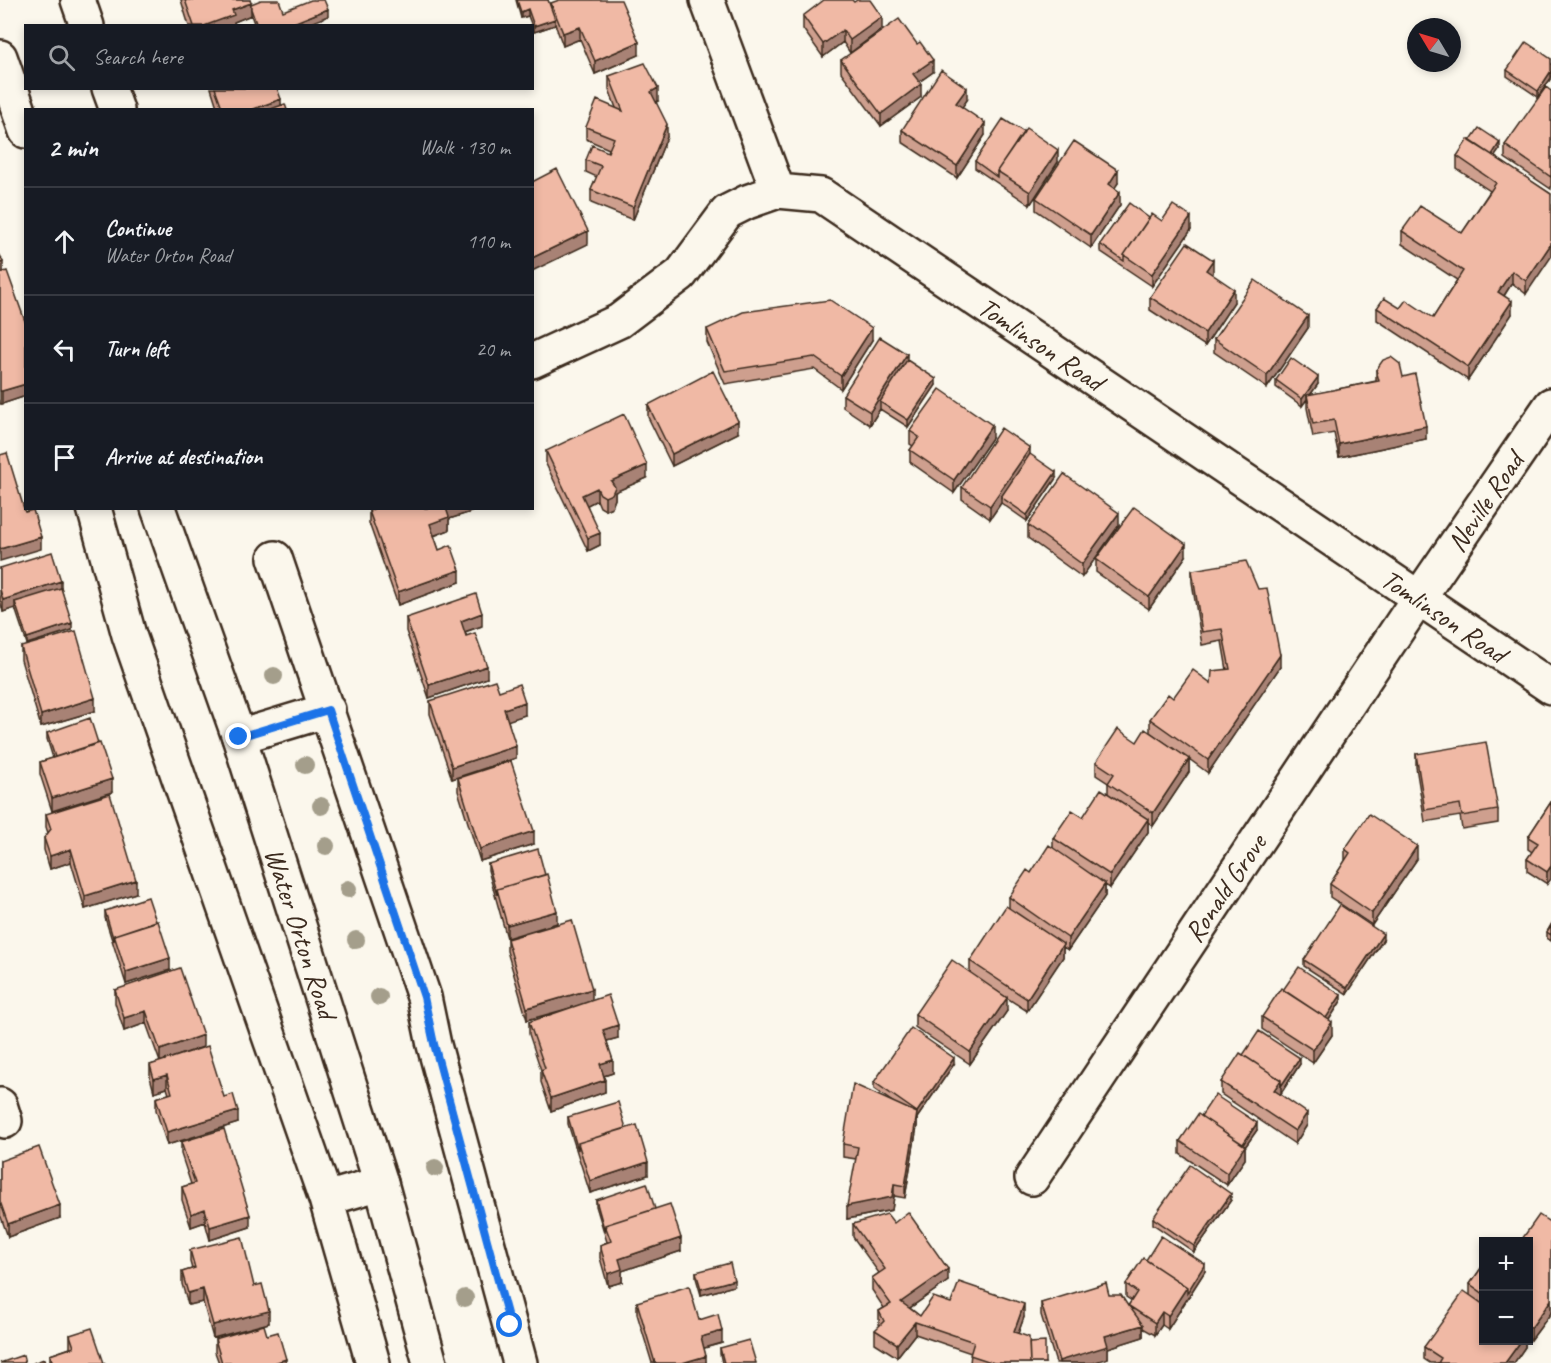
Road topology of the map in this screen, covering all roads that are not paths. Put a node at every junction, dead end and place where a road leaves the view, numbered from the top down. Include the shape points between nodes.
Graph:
1 (78, 0) edge
2 (707, 0) edge
3 (86, 24) edge
4 (0, 57) edge
5 (110, 90) edge
6 (116, 108) edge
7 (14, 110) edge
8 (778, 191) junction
9 (534, 360) edge
10 (1551, 405) edge
11 (95, 510) edge
12 (159, 510) edge
13 (275, 558) dead end
14 (1418, 599) junction
15 (1551, 687) edge
16 (328, 710) junction
17 (239, 737) junction
18 (1032, 1178) dead end
19 (381, 1183) junction
20 (326, 1199) junction
21 (373, 1363) edge
22 (430, 1363) edge
23 (520, 1363) edge

1 - 3 street
2 - 8 street
4 - 7 street
5 - 6 street
8 - 9 street, Tomlinson Road via 728,212 681,274 619,321
8 - 14 street, Tomlinson Road via 821,195
10 - 14 street, Neville Road
11 - 20 street via 129,635
12 - 17 street, Water Orton Road
13 - 16 street
14 - 15 street, Tomlinson Road
14 - 18 street, Ronald Grove
16 - 17 street
16 - 23 street via 424,997
17 - 19 street, Water Orton Road
19 - 20 street
19 - 22 street, Water Orton Road
20 - 21 street

